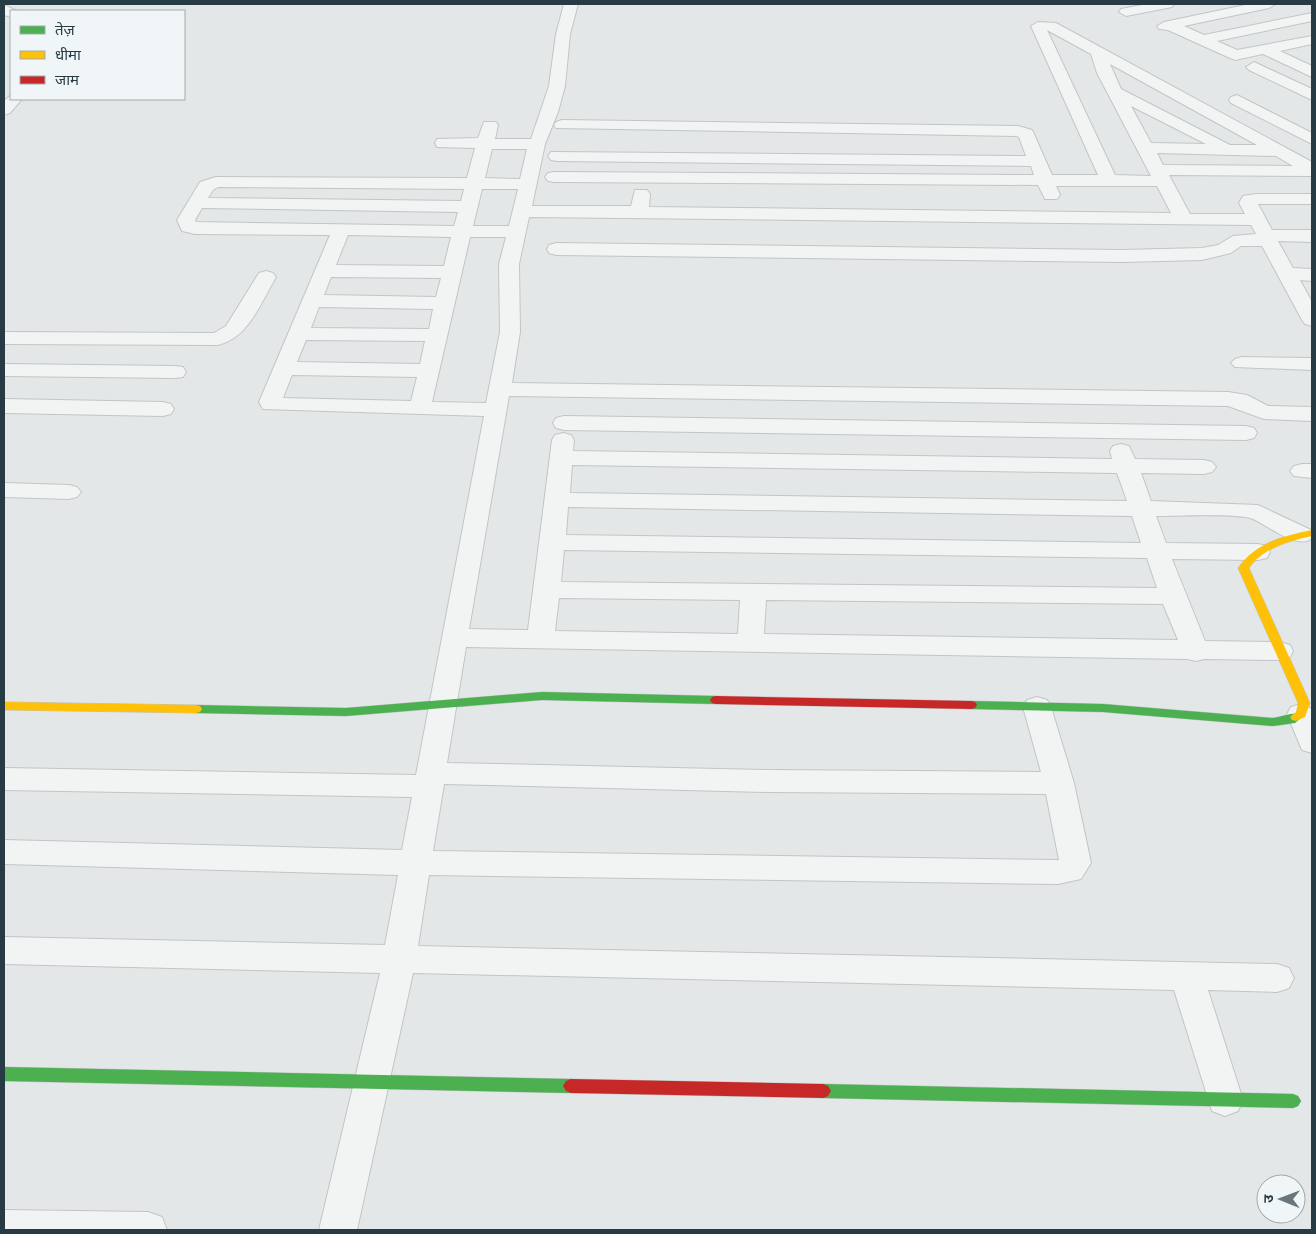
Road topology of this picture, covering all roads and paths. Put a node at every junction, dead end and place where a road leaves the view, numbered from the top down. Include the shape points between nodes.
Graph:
1 (571, 4) edge
2 (1167, 4) edge
3 (1269, 4) edge
4 (1126, 12) dead end
5 (1312, 17) edge
6 (1203, 40) junction
7 (1308, 44) edge
8 (1096, 50) junction
9 (1267, 50) junction
10 (1254, 67) dead end
11 (1280, 79) junction
12 (1116, 92) junction
13 (1312, 96) edge
14 (13, 100) edge
15 (1237, 100) dead end
16 (4, 110) edge
17 (1258, 111) junction
18 (490, 125) dead end
19 (562, 125) dead end
20 (1312, 125) edge
21 (648, 126) junction
22 (1294, 129) junction
23 (1312, 139) edge
24 (443, 142) dead end
25 (485, 143) junction
26 (1146, 148) junction
27 (547, 150) junction
28 (1228, 150) junction
29 (1278, 151) junction
30 (643, 157) junction
31 (1036, 161) junction
32 (1312, 170) edge
33 (1161, 175) junction
34 (554, 176) dead end
35 (642, 177) junction
36 (1045, 181) junction
37 (1109, 181) junction
38 (474, 184) junction
39 (527, 184) junction
40 (1312, 199) edge
41 (196, 203) junction
42 (468, 207) junction
43 (639, 212) junction
44 (1060, 217) junction
45 (1183, 218) junction
46 (518, 221) junction
47 (341, 230) junction
48 (462, 232) junction
49 (1265, 232) junction
50 (1312, 236) edge
51 (556, 249) dead end
52 (324, 270) junction
53 (452, 272) junction
54 (1287, 274) junction
55 (1312, 275) edge
56 (266, 277) dead end
57 (311, 301) junction
58 (444, 303) junction
59 (1312, 318) edge
60 (298, 334) junction
61 (437, 336) junction
62 (4, 338) edge
63 (55, 338) junction
64 (1242, 363) dead end
65 (1312, 364) edge
66 (284, 368) junction
67 (4, 370) edge
68 (33, 371) junction
69 (428, 371) junction
70 (175, 372) dead end
71 (570, 392) junction
72 (1100, 397) junction
73 (498, 400) junction
74 (5, 408) edge
75 (163, 408) dead end
76 (420, 408) junction
77 (1312, 414) edge
78 (564, 423) junction
79 (1114, 432) junction
80 (1246, 433) dead end
81 (562, 458) junction
82 (1127, 466) junction
83 (1204, 467) dead end
84 (4, 490) edge
85 (69, 492) dead end
86 (557, 500) junction
87 (1141, 508) junction
88 (1307, 534) edge
89 (553, 542) junction
90 (1156, 549) junction
91 (1258, 552) junction
92 (547, 590) junction
93 (754, 592) junction
94 (1173, 596) junction
95 (454, 638) junction
96 (540, 640) junction
97 (750, 644) junction
98 (1280, 651) junction
99 (1196, 652) junction
100 (4, 706) edge
101 (442, 706) junction
102 (1037, 707) junction
103 (1301, 714) junction
104 (1312, 742) edge
105 (4, 779) edge
106 (430, 779) junction
107 (1059, 784) junction
108 (4, 852) edge
109 (417, 863) junction
110 (4, 952) edge
111 (399, 961) junction
112 (1187, 976) junction
113 (1277, 978) dead end
114 (4, 1074) edge
115 (371, 1082) junction
116 (1225, 1100) junction
117 (1293, 1101) dead end
118 (4, 1228) edge
119 (148, 1230) edge
120 (338, 1230) edge

1 - 27 street via 550,112
2 - 4 street
3 - 6 street via 1163,26
5 - 6 street
6 - 9 street via 1235,55
7 - 9 street
8 - 12 street
8 - 29 street
8 - 37 street via 1051,26 1038,26
9 - 11 street via 1312,72
10 - 11 street
11 - 13 street
12 - 26 street
12 - 28 street
13 - 17 street
14 - 16 street
15 - 17 street
17 - 22 street
18 - 25 street
19 - 21 street
20 - 22 street
21 - 30 street
21 - 31 street via 1018,131 1026,134
22 - 23 street
24 - 25 street
25 - 27 street
25 - 38 street
26 - 28 street
26 - 33 street
27 - 30 street
27 - 39 street
28 - 29 street
29 - 32 street
30 - 31 street
30 - 35 street
31 - 36 street
32 - 33 street
33 - 37 street
33 - 45 street
34 - 35 street
35 - 36 street
35 - 43 street
36 - 37 street
36 - 44 street
38 - 39 street
38 - 41 street via 216,182 206,186
38 - 42 street
39 - 46 street
40 - 49 street via 1249,200 1248,204
41 - 42 street
41 - 47 street via 186,220 189,227
42 - 48 street
43 - 44 street
43 - 46 street
44 - 45 street
45 - 49 street
46 - 48 street
46 - 73 street via 509,264 512,311
47 - 48 street
47 - 52 street
48 - 53 street
49 - 50 street
49 - 51 street via 1232,242 1215,252 1164,255
49 - 54 street
52 - 53 street
52 - 57 street
53 - 58 street
54 - 55 street
54 - 59 street
56 - 63 street via 234,330 218,339
57 - 58 street
57 - 60 street
58 - 61 street
60 - 61 street
60 - 66 street
61 - 69 street
62 - 63 street
63 - 68 street
64 - 65 street
66 - 69 street
66 - 76 street via 271,404
67 - 68 street
68 - 70 street
68 - 74 street
69 - 76 street
71 - 72 street
71 - 73 street
71 - 78 street
72 - 77 street via 1228,399 1239,400 1264,412
72 - 79 street
73 - 76 street
73 - 95 street
74 - 75 street
78 - 79 street
78 - 81 street
79 - 80 street
79 - 82 street
81 - 82 street
81 - 86 street
82 - 83 street
82 - 87 street
84 - 85 street
86 - 87 street
86 - 89 street
87 - 88 street via 1258,512
87 - 90 street
88 - 91 street
89 - 90 street
89 - 92 street
90 - 91 street
90 - 94 street
91 - 98 street via 1246,559 1243,568
92 - 93 street
92 - 96 street
93 - 94 street
93 - 97 street
94 - 99 street
95 - 96 street
95 - 101 street
96 - 97 street
97 - 99 street
98 - 99 street
98 - 103 street via 1304,703
100 - 101 street via 346,712
101 - 102 street via 486,699 542,696
101 - 106 street
102 - 103 street via 1104,708 1273,722 1291,720
102 - 107 street
103 - 104 street
105 - 106 street
106 - 107 street
106 - 109 street
107 - 109 street via 1075,863 1070,870 1058,872
108 - 109 street
109 - 111 street
110 - 111 street
111 - 112 street
111 - 115 street
112 - 113 street
112 - 116 street
114 - 115 street
115 - 116 street
115 - 120 street
116 - 117 street
118 - 119 street

